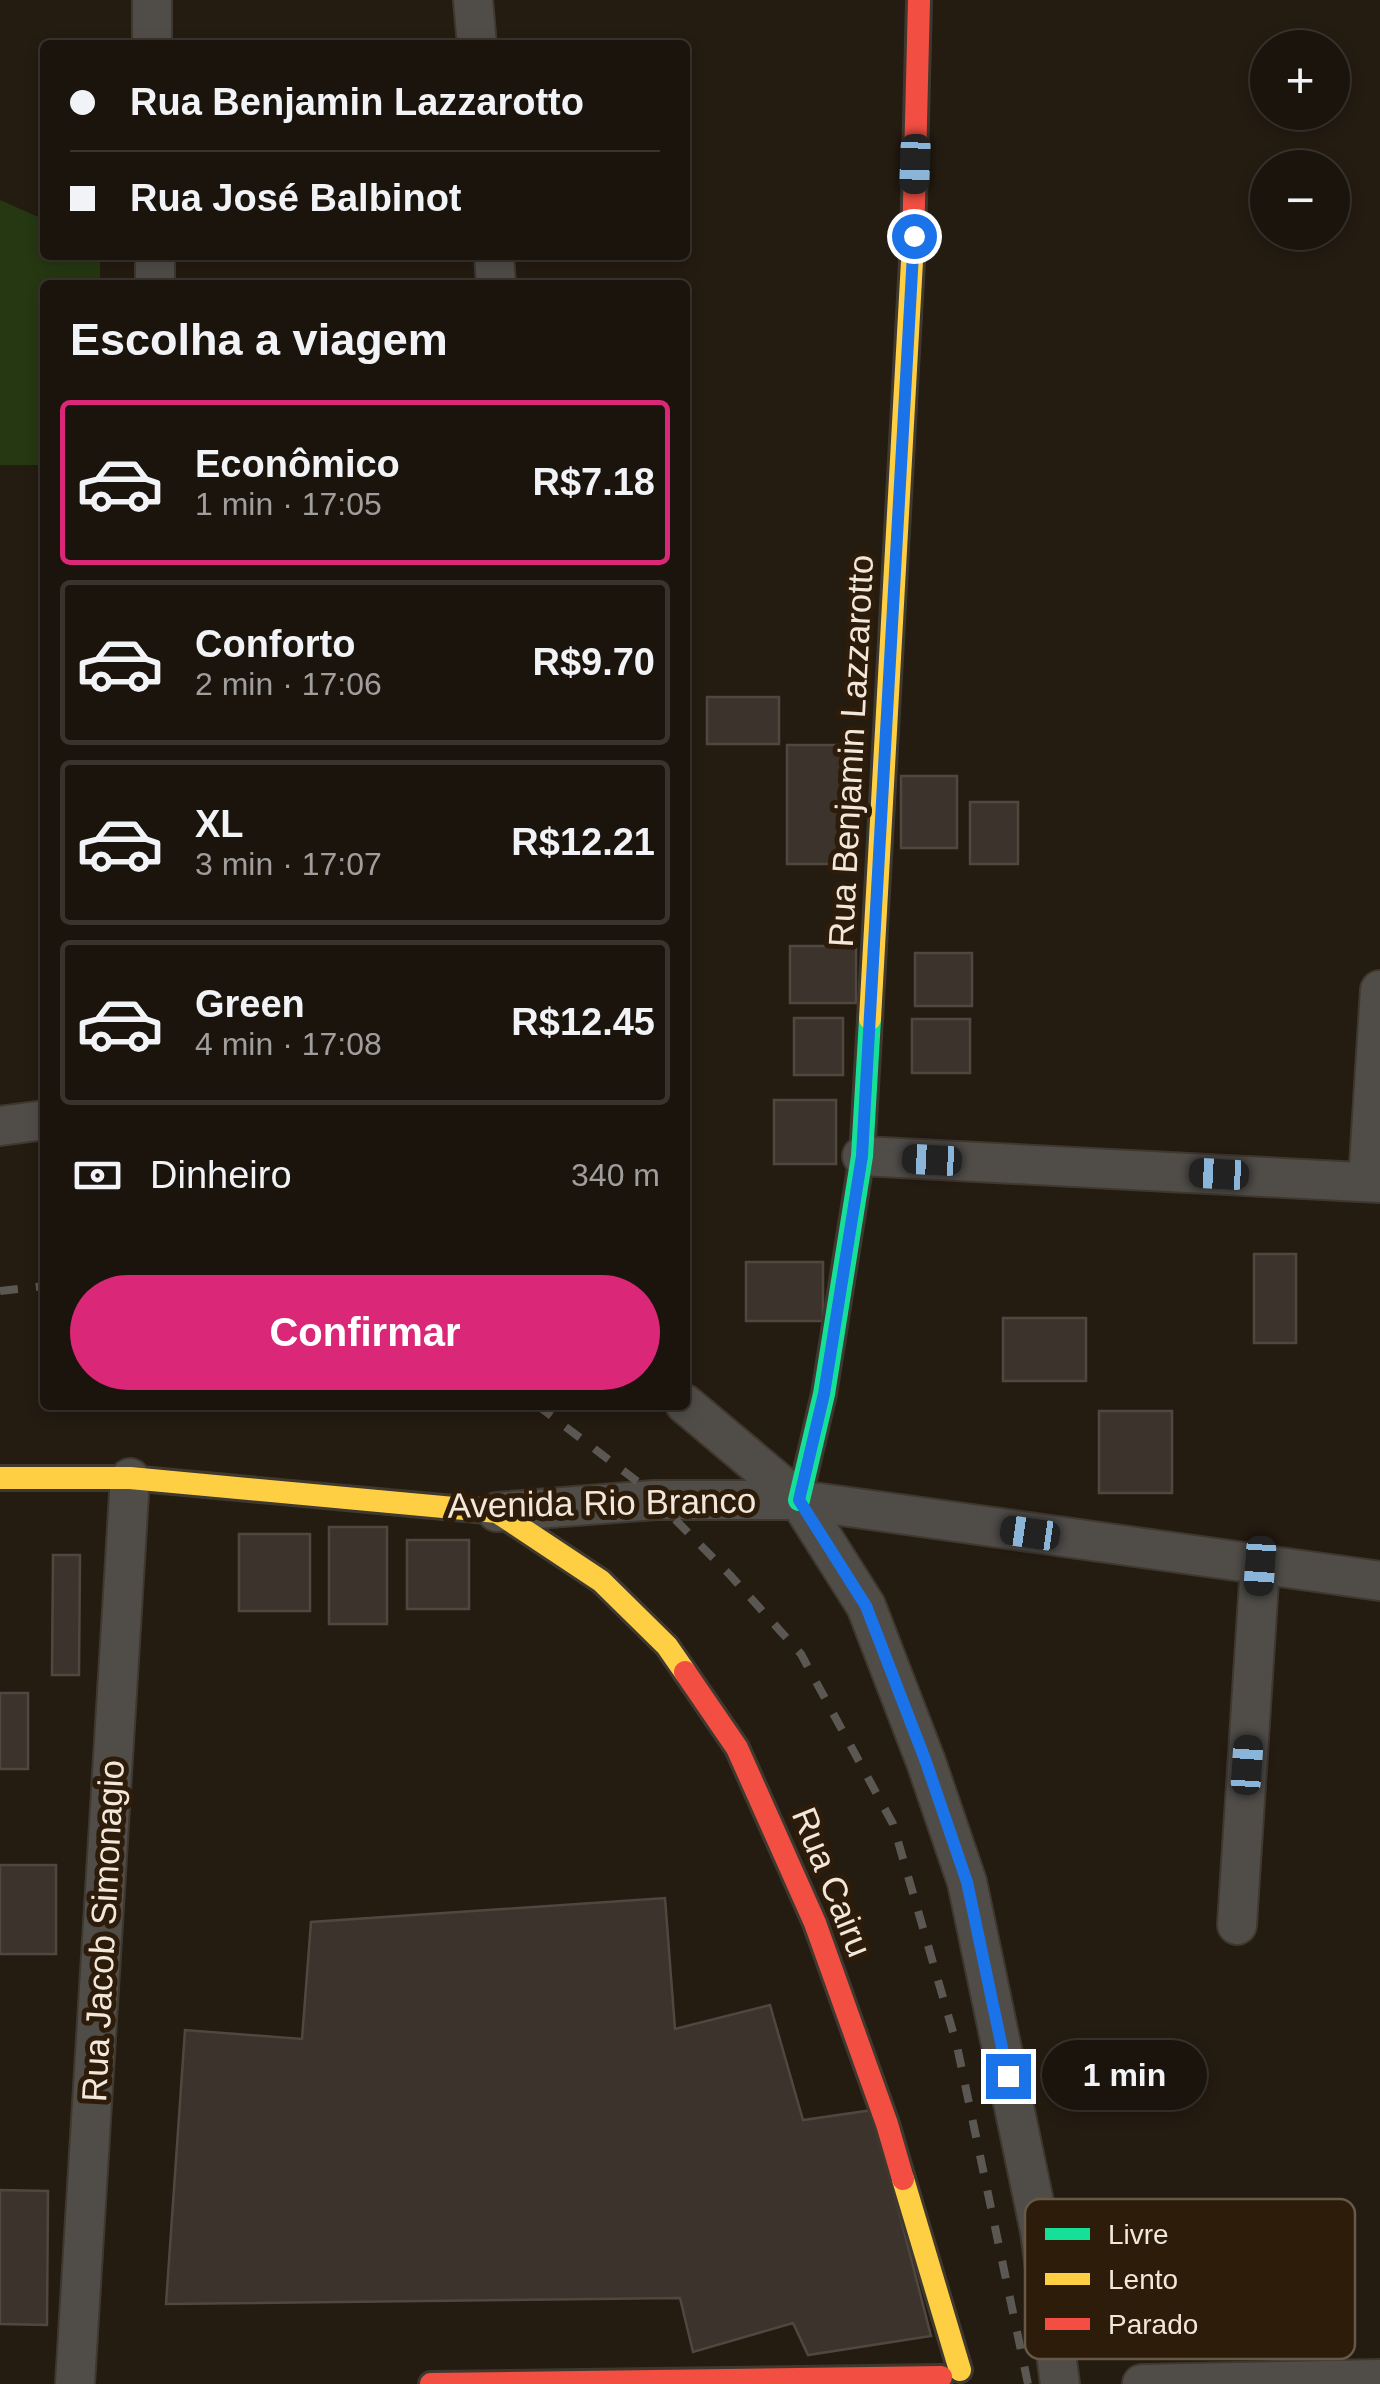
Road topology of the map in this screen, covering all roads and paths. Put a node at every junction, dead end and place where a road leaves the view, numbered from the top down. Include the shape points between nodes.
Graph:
1 (152, 0) edge
2 (473, 0) edge
3 (919, 0) edge
4 (152, 40) edge
5 (477, 40) edge
6 (1380, 990) edge
7 (40, 1121) edge
8 (0, 1126) edge
9 (862, 1156) junction
10 (1374, 1182) edge
11 (690, 1408) edge
12 (0, 1478) edge
13 (130, 1478) junction
14 (799, 1500) junction
15 (498, 1512) junction
16 (1260, 1566) junction
17 (1380, 1581) edge
18 (1237, 1925) dead end
19 (1033, 2199) edge
20 (1057, 2359) edge
21 (952, 2375) edge
22 (1380, 2379) edge
23 (76, 2384) edge
24 (430, 2384) edge
25 (1060, 2384) edge
26 (1142, 2384) edge

1 - 4 street
2 - 5 street
3 - 9 street, Rua Benjamin Lazzarotto via 912,308
6 - 10 street
7 - 8 street
9 - 10 street
9 - 14 street, Rua Benjamin Lazzarotto via 824,1394
11 - 14 street
12 - 13 street, Avenida Rio Branco
13 - 15 street, Avenida Rio Branco
13 - 23 street, Rua Jacob Simonagio
14 - 15 street, Avenida Rio Branco via 656,1500
14 - 16 street, Avenida Rio Branco
14 - 19 street via 866,1606 967,1882
15 - 21 street, Rua Cairu via 601,1581 667,1646 737,1748 815,1924 887,2124
16 - 17 street, Avenida Rio Branco
16 - 18 street
20 - 25 street
21 - 24 street
22 - 26 street

